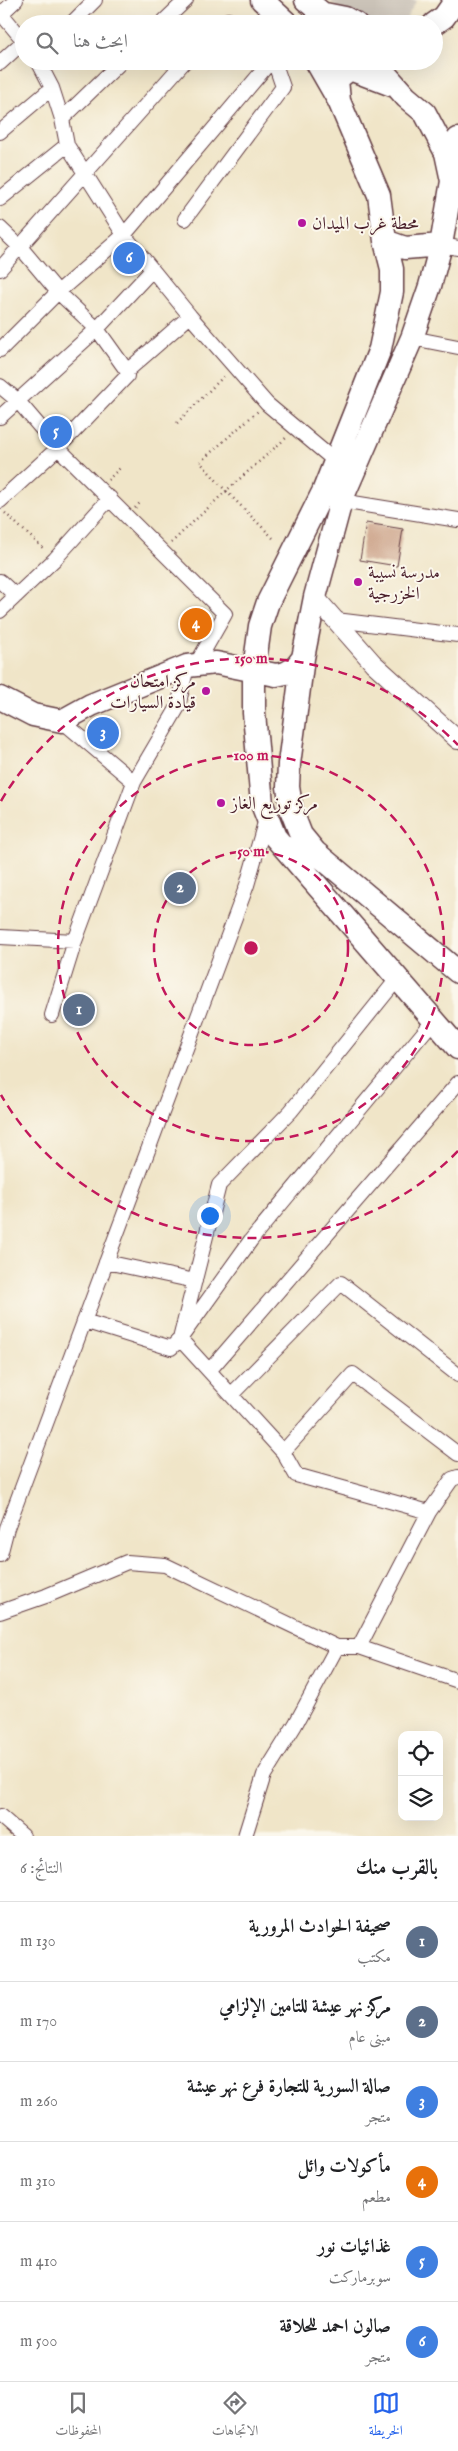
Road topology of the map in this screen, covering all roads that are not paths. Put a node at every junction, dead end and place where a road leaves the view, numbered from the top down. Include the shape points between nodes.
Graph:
1 (16, 0) edge
2 (186, 0) edge
3 (262, 0) edge
4 (306, 0) edge
5 (456, 0) edge
6 (92, 1) edge
7 (0, 13) edge
8 (79, 15) edge
9 (170, 15) edge
10 (278, 15) edge
11 (325, 15) edge
12 (443, 18) edge
13 (15, 30) edge
14 (15, 49) edge
15 (0, 63) edge
16 (43, 70) edge
17 (113, 70) edge
18 (178, 70) edge
19 (265, 70) edge
20 (276, 70) edge
21 (321, 70) edge
22 (349, 70) edge
23 (353, 70) edge
24 (382, 70) edge
25 (397, 87) junction
26 (52, 88) junction
27 (338, 101) junction
28 (62, 119) junction
29 (0, 132) edge
30 (458, 139) edge
31 (67, 145) junction
32 (85, 174) junction
33 (452, 181) junction
34 (0, 199) edge
35 (184, 219) dead end
36 (0, 228) edge
37 (124, 235) junction
38 (385, 242) junction
39 (449, 247) edge
40 (20, 248) junction
41 (0, 270) edge
42 (152, 270) junction
43 (58, 292) junction
44 (190, 316) junction
45 (97, 329) junction
46 (412, 338) junction
47 (458, 347) edge
48 (0, 350) edge
49 (127, 371) junction
50 (0, 386) edge
51 (18, 400) junction
52 (0, 417) edge
53 (58, 448) junction
54 (336, 461) junction
55 (110, 498) junction
56 (0, 501) edge
57 (341, 501) junction
58 (458, 520) edge
59 (0, 581) edge
60 (16, 596) junction
61 (315, 596) junction
62 (0, 611) edge
63 (336, 620) junction
64 (458, 636) edge
65 (303, 658) junction
66 (192, 664) junction
67 (254, 669) junction
68 (0, 698) edge
69 (62, 721) junction
70 (458, 740) edge
71 (134, 782) junction
72 (266, 819) junction
73 (0, 937) edge
74 (76, 941) junction
75 (458, 972) edge
76 (398, 978) junction
77 (52, 1016) dead end
78 (434, 1020) junction
79 (458, 1048) edge
80 (458, 1083) edge
81 (106, 1262) junction
82 (195, 1282) junction
83 (84, 1321) junction
84 (180, 1339) junction
85 (209, 1370) junction
86 (458, 1375) edge
87 (231, 1394) junction
88 (283, 1452) junction
89 (458, 1454) edge
90 (458, 1477) edge
91 (429, 1512) junction
92 (0, 1555) edge
93 (0, 1612) edge
94 (336, 1647) junction
95 (359, 1647) junction
96 (458, 1681) edge
97 (0, 1816) edge
98 (23, 1836) edge
99 (245, 1836) edge

1 - 7 street
2 - 9 street
3 - 10 main road
4 - 11 main road
5 - 12 main road
6 - 8 street
7 - 13 street
14 - 15 street
16 - 26 street
17 - 28 street
18 - 32 street
19 - 37 street
20 - 35 street via 283,87
21 - 27 main road
22 - 27 main road via 337,79
23 - 25 main road
24 - 25 main road
25 - 33 main road via 425,113 446,153
26 - 28 street
26 - 29 street
27 - 38 main road via 379,195
28 - 31 street
30 - 33 main road
31 - 32 street
31 - 34 street
32 - 37 street
32 - 40 street
33 - 39 main road
36 - 40 street
37 - 42 street
37 - 43 street
38 - 39 main road via 405,248
38 - 54 main road via 392,269 388,318 380,349
39 - 46 main road
40 - 41 street
40 - 43 street
42 - 44 street
42 - 45 street
43 - 45 street
43 - 48 street
44 - 49 street
44 - 54 street via 267,404
45 - 49 street
45 - 51 street
46 - 47 street
46 - 57 main road
49 - 53 street via 127,376
50 - 51 street
51 - 52 street
51 - 53 street
53 - 55 street
53 - 56 street
54 - 67 main road via 268,602 260,626
55 - 60 street via 55,559
55 - 66 street via 225,614
57 - 58 street
57 - 61 main road
59 - 60 street
60 - 62 street
61 - 63 street
61 - 65 main road
63 - 64 street
63 - 70 street via 373,662
65 - 67 main road via 296,667 281,674 264,674
65 - 75 main road via 288,787 292,812 301,835 315,852
66 - 67 main road via 216,663
66 - 69 main road via 91,705
66 - 71 street via 178,707
67 - 72 main road via 259,789
68 - 69 main road via 32,715
69 - 71 street
71 - 74 street
72 - 76 main road via 288,853
72 - 81 street via 247,885
73 - 74 street
74 - 77 street
76 - 78 main road
76 - 82 street via 291,1111 219,1186
78 - 79 main road
78 - 84 street via 251,1240
80 - 85 street
81 - 82 street
81 - 83 street
82 - 84 street
83 - 84 street via 170,1348
83 - 92 street via 7,1528
84 - 85 street
85 - 87 street
86 - 87 street via 341,1283
87 - 88 street
88 - 89 street via 353,1374
88 - 91 street via 296,1475
90 - 91 street via 452,1479
91 - 95 street
93 - 94 street via 127,1562 165,1565
94 - 95 street
94 - 99 street via 296,1725 264,1775
95 - 96 street
97 - 98 street

